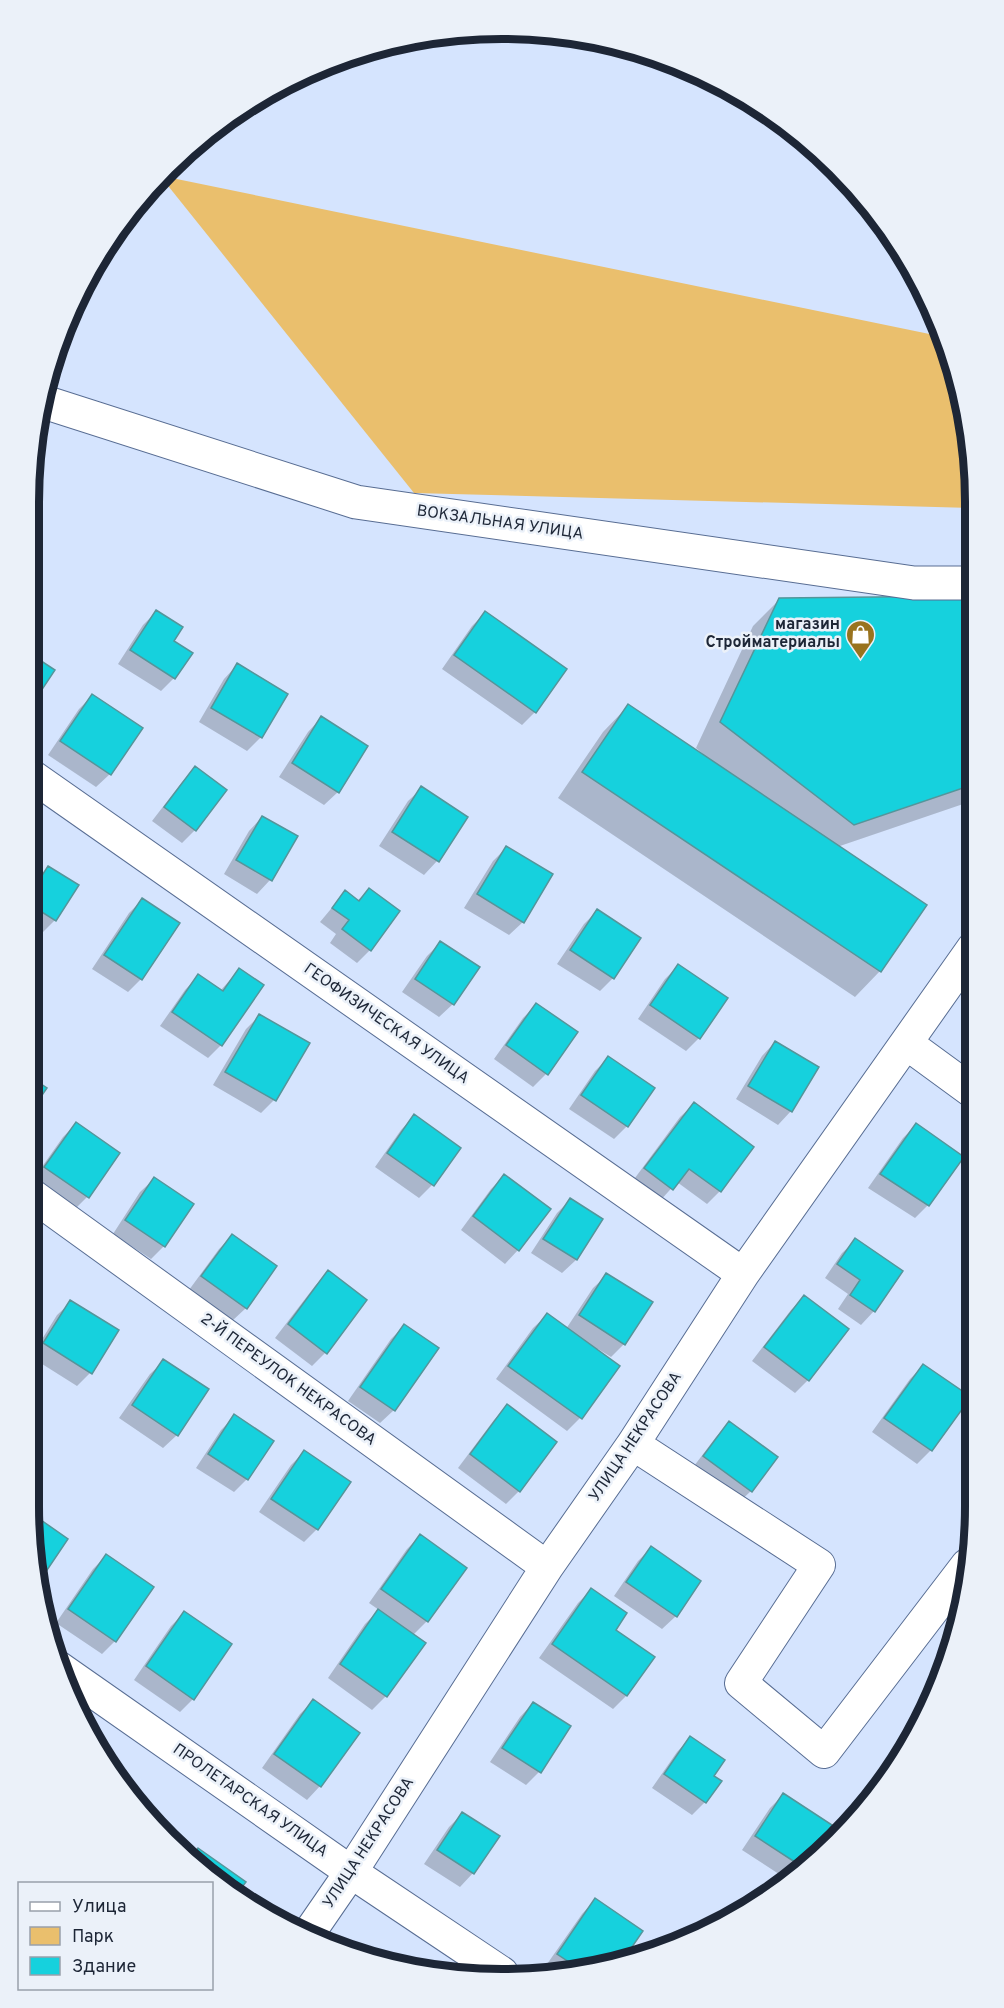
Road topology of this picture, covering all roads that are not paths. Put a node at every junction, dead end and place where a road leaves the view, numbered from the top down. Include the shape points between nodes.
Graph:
1 (50, 404) edge
2 (965, 583) edge
3 (39, 781) edge
4 (965, 959) edge
5 (906, 1044) junction
6 (965, 1086) edge
7 (39, 1200) edge
8 (743, 1274) junction
9 (633, 1444) junction
10 (548, 1567) junction
11 (960, 1575) edge
12 (72, 1677) edge
13 (351, 1872) junction
14 (312, 1928) edge
15 (496, 1969) edge

1 - 2 main road, ВОКЗАЛЬНАЯ УЛИЦА via 356,502 914,583
3 - 8 street, ГЕОФИЗИЧЕСКАЯ УЛИЦА
4 - 5 street, УЛИЦА НЕКРАСОВА
5 - 6 street
5 - 8 street, УЛИЦА НЕКРАСОВА
7 - 10 street, 2-Й ПЕРЕУЛОК НЕКРАСОВА
8 - 9 street, УЛИЦА НЕКРАСОВА
9 - 10 street, УЛИЦА НЕКРАСОВА
9 - 11 street via 819,1565 741,1683 824,1752
10 - 13 street, УЛИЦА НЕКРАСОВА
12 - 13 street, ПРОЛЕТАРСКАЯ УЛИЦА
13 - 14 street, УЛИЦА НЕКРАСОВА
13 - 15 street, ПРОЛЕТАРСКАЯ УЛИЦА

